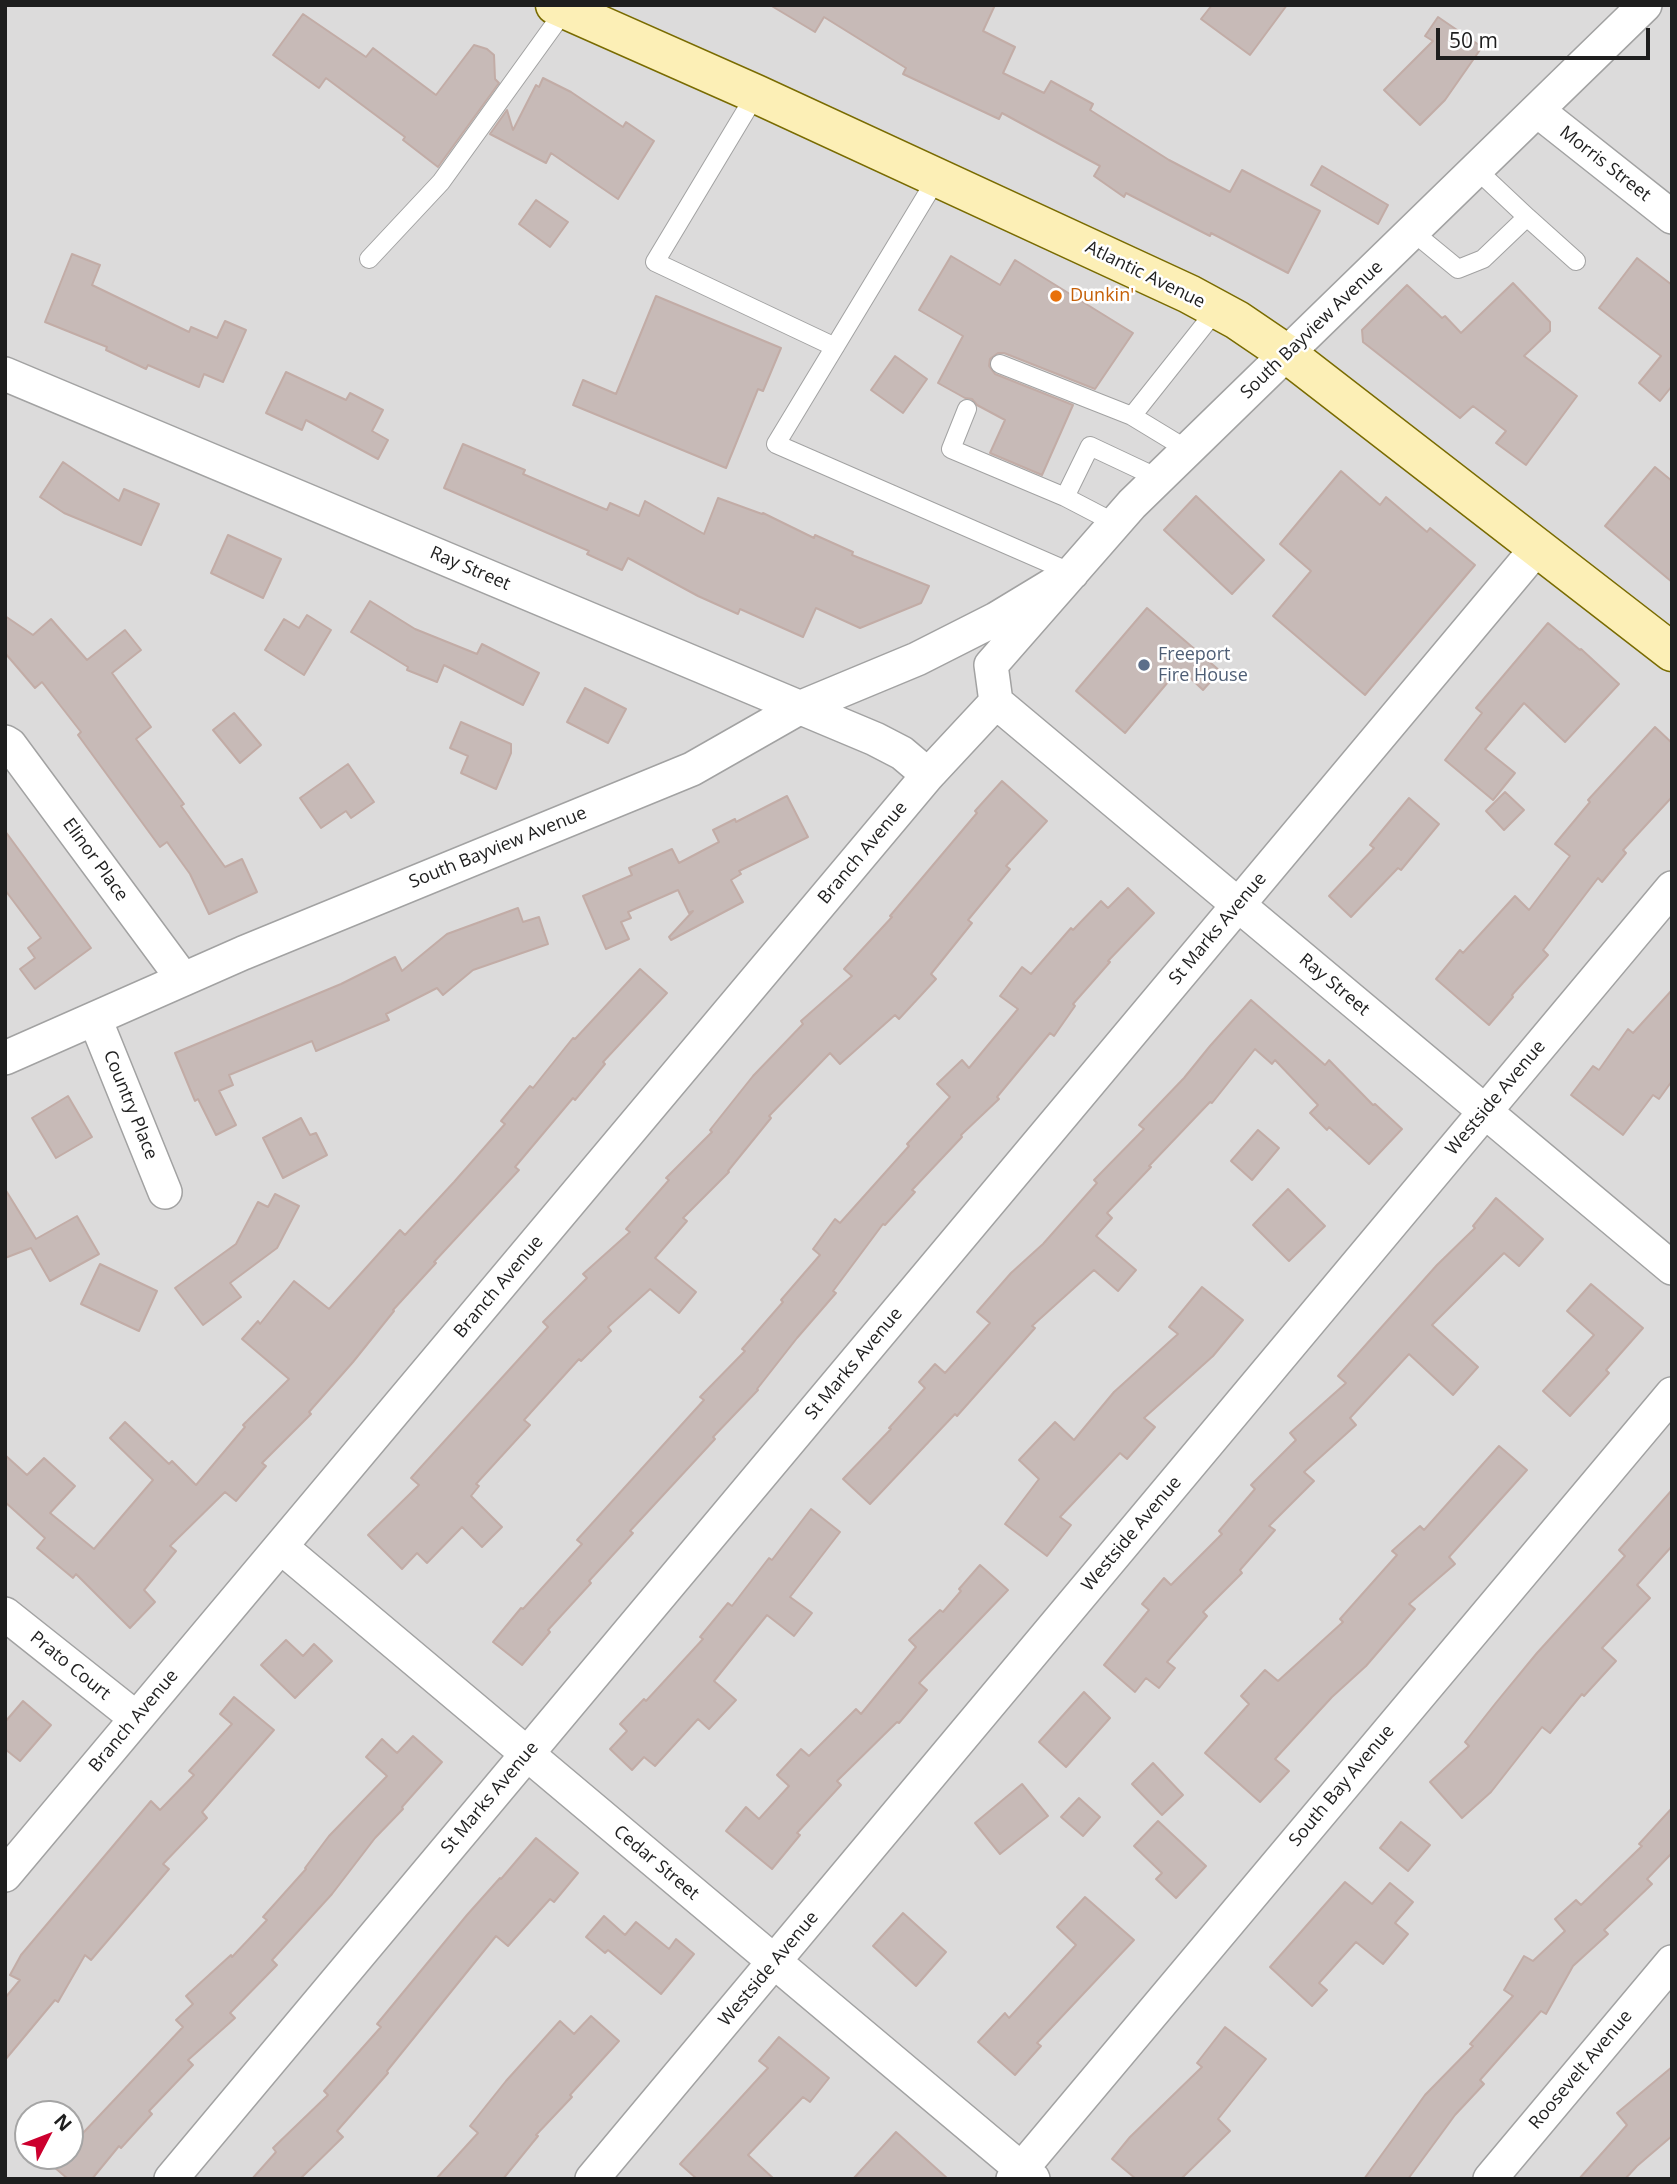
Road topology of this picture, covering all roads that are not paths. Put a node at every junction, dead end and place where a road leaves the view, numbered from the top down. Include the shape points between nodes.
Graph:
1 (560, 8) edge
2 (1636, 8) edge
3 (756, 94) junction
4 (1538, 111) junction
5 (1477, 170) junction
6 (937, 178) junction
7 (1527, 217) junction
8 (1672, 217) edge
9 (1413, 232) junction
10 (369, 259) dead end
11 (1576, 261) dead end
12 (1217, 309) junction
13 (835, 347) junction
14 (1287, 354) junction
15 (1000, 364) dead end
16 (5, 374) edge
17 (967, 409) dead end
18 (1132, 416) junction
19 (1188, 450) junction
20 (1158, 478) junction
21 (1065, 497) junction
22 (1115, 523) junction
23 (1537, 548) junction
24 (1072, 573) junction
25 (1672, 652) edge
26 (917, 659) junction
27 (991, 666) junction
28 (996, 702) junction
29 (799, 708) junction
30 (5, 742) edge
31 (928, 775) junction
32 (1672, 888) edge
33 (1238, 905) junction
34 (183, 979) junction
35 (95, 1019) junction
36 (5, 1058) edge
37 (1485, 1111) junction
38 (165, 1192) dead end
39 (1672, 1268) edge
40 (1672, 1394) edge
41 (281, 1547) junction
42 (5, 1614) edge
43 (136, 1718) junction
44 (526, 1755) junction
45 (5, 1875) edge
46 (774, 1962) junction
47 (1672, 1962) edge
48 (1022, 2176) edge
49 (171, 2179) edge
50 (592, 2179) edge
51 (1490, 2179) edge

1 - 3 main road, Atlantic Avenue
1 - 10 lane via 441,182
2 - 4 street, South Bayview Avenue
3 - 6 main road, Atlantic Avenue
3 - 13 lane via 655,262
4 - 5 street, South Bayview Avenue
4 - 8 street, Morris Street
5 - 7 lane
5 - 9 street, South Bayview Avenue
6 - 12 main road, Atlantic Avenue
6 - 13 lane
7 - 9 lane via 1483,259 1458,269
7 - 11 lane
9 - 14 street, South Bayview Avenue
12 - 14 main road, Atlantic Avenue
12 - 18 lane
13 - 24 lane via 776,444
14 - 19 street, South Bayview Avenue
14 - 23 main road, Atlantic Avenue
15 - 18 lane
16 - 29 street, Ray Street
17 - 21 lane via 951,449
18 - 19 lane
19 - 20 street, South Bayview Avenue
20 - 21 lane via 1090,446
20 - 22 street, South Bayview Avenue
21 - 22 lane
22 - 24 street, South Bayview Avenue
23 - 25 main road, Atlantic Avenue
23 - 33 street, St Marks Avenue
24 - 26 street
24 - 27 street, South Bayview Avenue
26 - 27 street, South Bayview Avenue
26 - 29 street, South Bayview Avenue
27 - 28 street
28 - 31 street, Branch Avenue
28 - 33 street, Ray Street
29 - 31 street, Ray Street via 902,753
29 - 34 street, South Bayview Avenue via 692,769
30 - 34 street, Elinor Place
31 - 41 street, Branch Avenue
32 - 37 street, Westside Avenue
33 - 37 street, Ray Street
33 - 44 street, St Marks Avenue
34 - 35 street, South Bayview Avenue
35 - 36 street, South Bayview Avenue
35 - 38 street, Country Place
37 - 39 street, Ray Street
37 - 46 street, Westside Avenue
40 - 48 street, South Bay Avenue
41 - 43 street, Branch Avenue
41 - 44 street, Cedar Street
42 - 43 street, Prato Court
43 - 45 street, Branch Avenue
44 - 46 street, Cedar Street
44 - 49 street, St Marks Avenue
46 - 48 street, Cedar Street
46 - 50 street, Westside Avenue
47 - 51 street, Roosevelt Avenue

